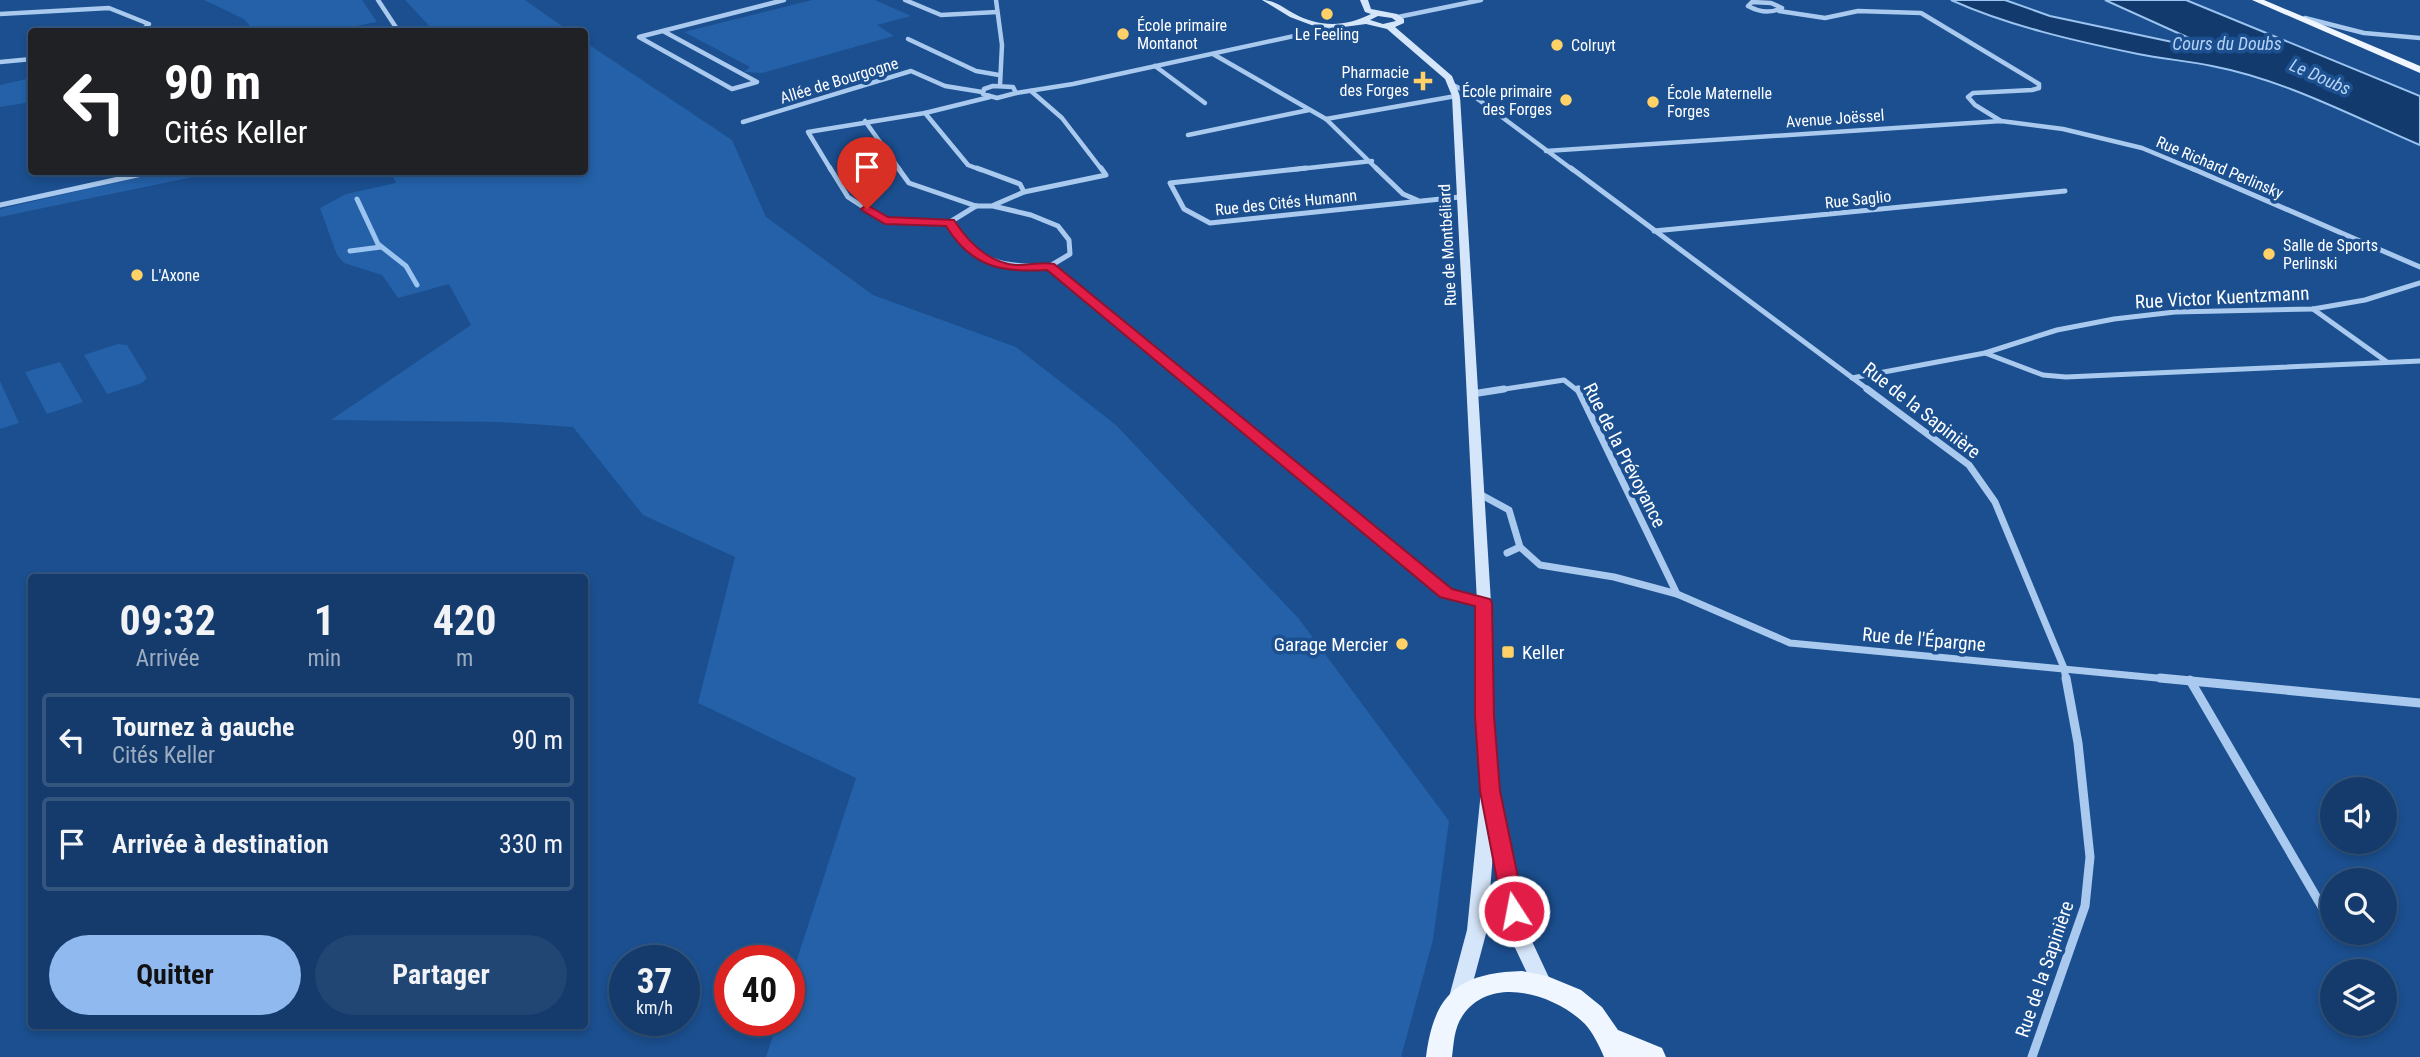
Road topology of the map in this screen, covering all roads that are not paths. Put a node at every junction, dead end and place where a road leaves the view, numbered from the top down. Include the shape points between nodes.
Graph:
1 (377, 0) edge
2 (784, 0) edge
3 (905, 0) edge
4 (996, 0) edge
5 (1266, 0) edge
6 (1364, 0) edge
7 (1480, 0) edge
8 (2256, 0) edge
9 (2263, 0) edge
10 (1745, 1) edge
11 (1772, 1) edge
12 (1752, 2) junction
13 (1779, 11) junction
14 (997, 12) junction
15 (0, 13) edge
16 (1377, 14) junction
17 (1398, 17) junction
18 (2305, 19) junction
19 (1367, 22) junction
20 (1389, 26) junction
21 (144, 28) edge
22 (396, 28) edge
23 (1331, 29) junction
24 (663, 31) junction
25 (908, 38) dead end
26 (2420, 38) edge
27 (1213, 54) junction
28 (28, 59) edge
29 (0, 62) edge
30 (1155, 66) junction
31 (2420, 68) edge
32 (999, 75) junction
33 (999, 85) junction
34 (1031, 91) junction
35 (1454, 91) junction
36 (982, 92) junction
37 (1016, 93) junction
38 (990, 97) junction
39 (1205, 103) dead end
40 (1309, 110) junction
41 (925, 113) junction
42 (1326, 119) junction
43 (865, 121) junction
44 (2001, 121) junction
45 (743, 122) dead end
46 (1188, 135) dead end
47 (1546, 151) junction
48 (1372, 162) junction
49 (137, 175) edge
50 (2065, 191) dead end
51 (1024, 192) junction
52 (1460, 197) junction
53 (1417, 201) junction
54 (0, 205) edge
55 (976, 206) junction
56 (993, 206) junction
57 (950, 222) junction
58 (1653, 232) junction
59 (1050, 266) junction
60 (2420, 267) edge
61 (2420, 283) edge
62 (2313, 309) junction
63 (1985, 352) junction
64 (2420, 361) edge
65 (2388, 363) junction
66 (1852, 378) junction
67 (1471, 394) junction
68 (1476, 491) junction
69 (1520, 547) junction
70 (1507, 553) dead end
71 (1677, 594) junction
72 (1484, 603) junction
73 (2064, 668) junction
74 (2190, 680) junction
75 (2420, 703) edge
76 (1490, 791) junction
77 (2320, 903) edge
78 (1542, 984) junction
79 (1458, 1001) junction
80 (1614, 1048) edge
81 (1439, 1057) edge
82 (1653, 1057) edge
83 (2032, 1057) edge

1 - 22 street
2 - 24 street
3 - 14 street via 941,15
4 - 14 street
5 - 23 street via 1305,23
6 - 16 street via 1368,10
7 - 17 street
8 - 31 main road
9 - 18 main road
10 - 12 street
11 - 12 street
11 - 13 street via 1782,8
12 - 13 street via 1748,6 1752,9
13 - 44 street via 1825,18 1858,11 1921,13 2039,84 2032,90 1968,97
14 - 32 street via 1002,45
15 - 21 street via 112,8 149,24
16 - 17 street
16 - 19 street via 1367,17
17 - 20 street via 1399,23
18 - 26 street via 2364,33
18 - 31 main road
19 - 20 street
19 - 23 street
20 - 35 street via 1443,72
23 - 27 street
24 - 24 street via 639,37 732,89 757,82
25 - 32 street via 976,71
27 - 30 street
27 - 40 street, Rue des Cités Humann
28 - 29 street
30 - 34 street
30 - 39 street
32 - 33 street
33 - 36 street
33 - 37 street via 1013,87
34 - 37 street
34 - 51 street via 1062,118 1106,175
35 - 42 street
35 - 47 street, Rue de la Sapinière via 1471,94
35 - 52 street, Rue de Montbéliard
36 - 38 street
36 - 45 street, Allée de Bourgogne via 945,86 911,71
37 - 38 street
38 - 41 street
40 - 42 street, Rue des Cités Humann
40 - 46 street
41 - 43 street
41 - 51 street via 968,165 1020,184
42 - 48 street, Rue des Cités Humann
43 - 55 street via 909,183
43 - 57 street via 808,132 848,197 885,220
44 - 47 street, Avenue Joëssel
44 - 60 street, Rue Richard Perlinsky via 2142,148
47 - 58 street, Rue de la Sapinière
48 - 53 street, Rue des Cités Humann via 1403,194
48 - 53 street, Rue des Cités Humann via 1170,183 1176,201 1193,218 1209,223
49 - 54 street
50 - 58 street, Rue Saglio
51 - 56 street
52 - 53 street, Rue des Cités Humann
52 - 67 street, Rue de Montbéliard
55 - 56 street
55 - 57 street
56 - 59 street via 1058,226 1069,240 1070,254
57 - 59 street via 986,262 1016,268
58 - 66 street, Rue de la Sapinière
59 - 72 street via 1446,593
61 - 62 street, Rue Victor Kuentzmann via 2365,300
62 - 63 street, Rue Victor Kuentzmann via 2189,311 2114,318
62 - 65 street
63 - 65 street via 2043,375 2066,377
63 - 66 street, Rue Victor Kuentzmann
64 - 65 street
66 - 73 street, Rue de la Sapinière via 1969,465 1995,502
67 - 68 street, Rue de Montbéliard
67 - 71 street, Rue de la Prévoyance via 1564,380 1577,388
68 - 69 street via 1508,510
68 - 72 street, Rue de Montbéliard
69 - 70 street
69 - 71 street, Rue de l'Épargne via 1541,565 1614,576
71 - 73 street, Rue de l'Épargne via 1790,643
72 - 76 street, Rue de Montbéliard via 1484,716
73 - 74 street, Rue de l'Épargne
73 - 83 street, Rue de la Sapinière via 2078,743 2090,857 2085,909
74 - 75 street, Rue de l'Épargne
74 - 77 street
76 - 78 street via 1519,935
76 - 79 street via 1477,930
78 - 79 main road via 1496,982
78 - 80 main road via 1585,1009
79 - 81 main road via 1446,1018
80 - 82 main road

